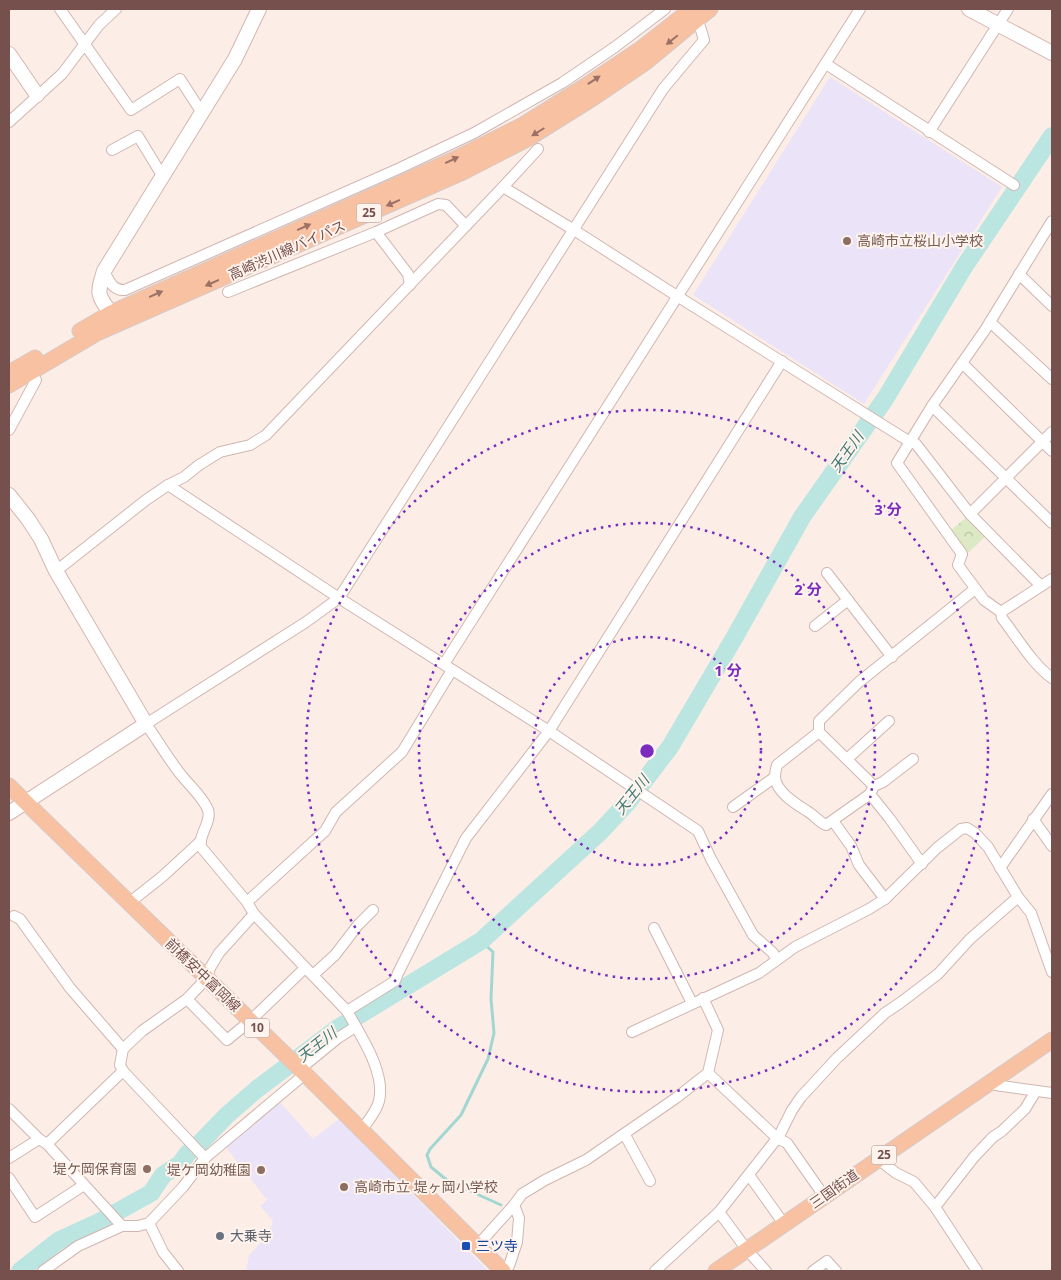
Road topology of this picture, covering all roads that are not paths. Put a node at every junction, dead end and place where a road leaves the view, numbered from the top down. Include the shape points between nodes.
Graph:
1 (60, 9) edge
2 (116, 9) edge
3 (259, 9) edge
4 (665, 9) edge
5 (710, 9) edge
6 (860, 9) edge
7 (969, 9) edge
8 (1008, 9) edge
9 (695, 14) edge
10 (998, 22) junction
11 (84, 44) junction
12 (1052, 53) edge
13 (9, 54) edge
14 (826, 64) junction
15 (37, 95) junction
16 (202, 113) junction
17 (9, 122) edge
18 (930, 132) junction
19 (538, 149) dead end
20 (112, 150) dead end
21 (163, 177) junction
22 (1014, 185) dead end
23 (503, 187) junction
24 (1052, 221) edge
25 (466, 226) junction
26 (574, 230) junction
27 (376, 232) junction
28 (104, 271) junction
29 (1019, 274) junction
30 (410, 285) junction
31 (228, 292) dead end
32 (677, 296) junction
33 (1052, 306) edge
34 (111, 314) junction
35 (990, 322) junction
36 (782, 361) junction
37 (962, 363) junction
38 (9, 373) edge
39 (1052, 379) edge
40 (36, 380) dead end
41 (9, 385) edge
42 (932, 406) junction
43 (9, 430) edge
44 (1052, 432) edge
45 (1043, 441) junction
46 (910, 442) junction
47 (1052, 450) edge
48 (1007, 478) junction
49 (168, 485) junction
50 (9, 495) edge
51 (970, 514) junction
52 (1052, 523) edge
53 (56, 572) junction
54 (826, 573) dead end
55 (1052, 579) edge
56 (1041, 586) junction
57 (975, 589) junction
58 (339, 598) junction
59 (848, 600) junction
60 (1001, 612) junction
61 (815, 626) dead end
62 (892, 656) junction
63 (448, 667) junction
64 (1052, 678) edge
65 (889, 721) dead end
66 (146, 724) junction
67 (549, 731) junction
68 (819, 732) junction
69 (847, 759) junction
70 (913, 759) dead end
71 (775, 777) junction
72 (9, 786) edge
73 (872, 790) junction
74 (1052, 794) edge
75 (25, 803) junction
76 (733, 807) dead end
77 (9, 813) edge
78 (1033, 819) junction
79 (833, 821) junction
80 (201, 841) junction
81 (1052, 846) edge
82 (922, 864) junction
83 (1000, 868) junction
84 (1018, 897) junction
85 (885, 900) junction
86 (247, 902) junction
87 (129, 903) junction
88 (373, 910) dead end
89 (254, 914) junction
90 (10, 915) edge
91 (654, 928) dead end
92 (1048, 947) edge
93 (776, 959) junction
94 (309, 971) junction
95 (1052, 972) edge
96 (207, 978) junction
97 (703, 998) junction
98 (187, 999) junction
99 (692, 1003) junction
100 (347, 1011) junction
101 (250, 1021) junction
102 (356, 1027) junction
103 (632, 1032) dead end
104 (1052, 1040) edge
105 (123, 1049) junction
106 (123, 1071) junction
107 (303, 1072) junction
108 (708, 1073) junction
109 (988, 1084) junction
110 (1036, 1091) junction
111 (1052, 1093) edge
112 (9, 1109) edge
113 (361, 1131) junction
114 (625, 1135) junction
115 (777, 1138) junction
116 (43, 1141) junction
117 (9, 1158) edge
118 (205, 1158) junction
119 (878, 1159) junction
120 (749, 1175) junction
121 (9, 1178) edge
122 (650, 1181) dead end
123 (84, 1185) junction
124 (824, 1196) junction
125 (514, 1205) junction
126 (935, 1207) junction
127 (719, 1212) junction
128 (149, 1223) junction
129 (784, 1224) junction
130 (122, 1226) junction
131 (477, 1246) junction
132 (747, 1250) junction
133 (175, 1270) edge
134 (43, 1271) edge
135 (503, 1271) edge
136 (655, 1271) edge
137 (716, 1271) edge
138 (766, 1271) edge
139 (813, 1271) edge
140 (836, 1271) edge
141 (977, 1271) edge

1 - 11 street
2 - 11 street
3 - 16 street via 235,60
4 - 28 street via 562,82 442,148 126,290 118,290
5 - 9 main road, 高崎渋川線バイパス / 25
6 - 14 street
7 - 10 street
8 - 10 street
9 - 26 street via 704,40 663,89
34 -> 9 main road, 高崎渋川線バイパス / 25 via 455,159 523,125
9 -> 41 main road, 高崎渋川線バイパス / 25 via 646,62 529,138 463,172 96,334
10 - 12 street
10 - 18 street
11 - 15 street via 62,74
11 - 16 street via 131,110 180,79
13 - 15 street
14 - 18 street
14 - 32 street
15 - 17 street
16 - 21 street
18 - 22 street
19 - 23 street
20 - 21 street via 138,136
21 - 28 street
23 - 25 street
23 - 26 street
24 - 29 street
25 - 27 street via 446,205 438,204
25 - 30 street
26 - 32 street
26 - 58 street
27 - 30 street via 408,274
27 - 31 street
28 - 34 street via 98,289
29 - 33 street
29 - 35 street
30 - 49 street via 266,435 250,445 220,452
32 - 36 street
32 - 63 street
34 - 38 main road, 高崎渋川線バイパス / 25
35 - 37 street
35 - 39 street
36 - 46 street
36 - 67 street
37 - 42 street
37 - 45 street
40 - 43 street
42 - 46 street
42 - 48 street
44 - 45 street
45 - 47 street
45 - 48 street
46 - 51 street via 916,444
46 - 57 street via 897,463 962,554 958,565
48 - 51 street
48 - 52 street
49 - 53 street
49 - 58 street
50 - 53 street via 37,533
51 - 56 street
53 - 66 street
54 - 59 street
55 - 56 street
56 - 60 street
57 - 60 street via 988,604
57 - 62 street
58 - 63 street
58 - 66 street
59 - 61 street
59 - 62 street
60 - 64 street via 1002,618 1031,656
62 - 68 street via 825,714 819,721
63 - 67 street
63 - 86 street via 402,752 336,812 325,831
65 - 69 street
66 - 75 street
66 - 80 street via 180,774 204,802 208,817
67 - 93 street via 698,831 753,935
67 - 100 street via 466,838 395,981
68 - 69 street
68 - 71 street via 777,765
69 - 73 street
70 - 73 street
71 - 76 street
71 - 79 street via 795,805 809,811 826,825
72 - 75 main road, 前橋安中富岡線 / 10
73 - 79 street
73 - 82 street
74 - 78 street
75 - 77 street
75 - 87 main road, 前橋安中富岡線 / 10
78 - 81 street
78 - 83 street
79 - 85 street
80 - 86 street via 201,847
80 - 87 street
82 - 83 street via 937,848 967,828 988,846
82 - 85 street
83 - 84 street
84 - 92 street via 1031,913
84 - 115 street via 970,939 938,974 885,1013 837,1058 801,1097
85 - 93 street
86 - 89 street
87 - 96 main road, 前橋安中富岡線 / 10
88 - 94 street via 335,955
89 - 94 street
89 - 96 street via 220,954
90 - 105 street via 20,919 70,988
91 - 99 street
92 - 95 street
93 - 97 street via 759,973
94 - 100 street
94 - 101 street
96 - 98 street
96 - 101 main road, 前橋安中富岡線 / 10
97 - 99 street
97 - 108 street via 718,1030
98 - 101 street via 227,1040
98 - 105 street
99 - 103 street
100 - 102 street
101 - 107 main road, 前橋安中富岡線 / 10
102 - 107 street via 338,1038
102 - 113 street via 376,1068 380,1088 376,1108
104 - 109 main road, 三国街道 / 25
105 - 106 street via 120,1065
106 - 116 street via 63,1130
106 - 118 street
107 - 113 main road, 前橋安中富岡線 / 10
107 - 118 street
108 - 114 street
108 - 115 street
109 - 110 street
109 - 119 main road, 三国街道 / 25
110 - 111 street
110 - 126 street via 1025,1109 974,1157
112 - 116 street
113 - 131 main road, 前橋安中富岡線 / 10
114 - 122 street
114 - 125 street via 522,1194
115 - 120 street
115 - 124 street via 787,1143
116 - 117 street
116 - 123 street
118 - 128 street
119 - 124 main road, 三国街道 / 25
119 - 126 street via 914,1182
120 - 127 street
120 - 129 street
121 - 123 street via 35,1217
123 - 130 street
124 - 129 main road, 三国街道 / 25
125 - 131 street
125 - 135 street via 519,1218 517,1242 509,1266
126 - 141 street
127 - 132 street
127 - 136 street
128 - 130 street
128 - 133 street
129 - 132 main road, 三国街道 / 25
130 - 134 street via 78,1246
131 - 135 main road, 前橋安中富岡線 / 10
132 - 137 main road, 三国街道 / 25
132 - 138 street
139 - 140 street via 827,1261

